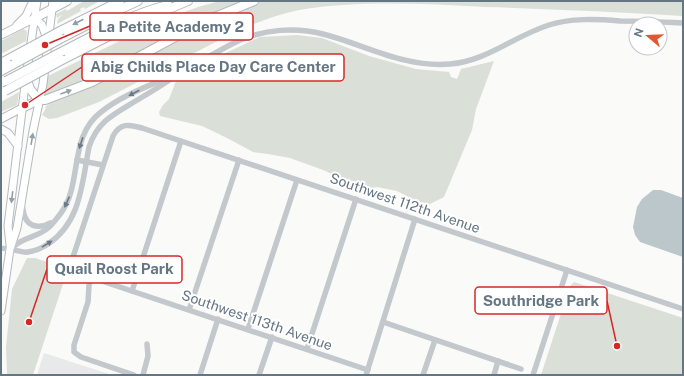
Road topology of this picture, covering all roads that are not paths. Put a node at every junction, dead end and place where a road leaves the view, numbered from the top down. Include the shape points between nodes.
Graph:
1 (33, 1) edge
2 (37, 1) edge
3 (67, 1) edge
4 (120, 1) edge
5 (138, 1) edge
6 (184, 1) edge
7 (188, 1) edge
8 (254, 1) edge
9 (53, 5) edge
10 (35, 18) junction
11 (683, 23) edge
12 (12, 29) junction
13 (1, 35) edge
14 (48, 44) junction
15 (1, 63) edge
16 (1, 71) edge
17 (182, 71) junction
18 (26, 77) junction
19 (3, 87) edge
20 (39, 100) junction
21 (108, 107) junction
22 (22, 108) junction
23 (113, 114) junction
24 (1, 119) edge
25 (87, 127) junction
26 (1, 129) edge
27 (95, 132) junction
28 (181, 141) junction
29 (18, 146) junction
30 (16, 158) junction
31 (77, 160) junction
32 (239, 160) junction
33 (86, 161) junction
34 (103, 166) junction
35 (25, 177) junction
36 (297, 180) junction
37 (356, 199) junction
38 (22, 200) junction
39 (56, 219) junction
40 (415, 219) junction
41 (1, 248) edge
42 (10, 249) junction
43 (567, 270) junction
44 (92, 278) junction
45 (132, 291) junction
46 (683, 309) edge
47 (189, 310) junction
48 (1, 312) edge
49 (218, 319) junction
50 (383, 322) junction
51 (248, 329) junction
52 (272, 337) junction
53 (435, 340) junction
54 (147, 344) dead end
55 (307, 349) junction
56 (498, 361) junction
57 (521, 368) dead end
58 (367, 372) edge
59 (134, 375) edge
60 (143, 375) edge
61 (200, 375) edge
62 (259, 375) edge
63 (423, 375) edge
64 (494, 375) edge
65 (532, 375) edge

1 - 12 main road via 26,16
2 - 10 main road
3 - 9 highway
4 -> 15 highway, bridge
5 - 16 highway, bridge
6 - 19 highway, bridge via 149,9 63,51
7 - 19 highway, bridge via 133,24
20 -> 8 highway via 92,82 214,17
9 - 10 highway
9 - 14 main road
10 - 12 main road
10 - 14 main road via 42,25
10 - 18 main road
11 - 17 street via 586,20 556,23 472,60 436,65 397,59 323,34 276,31 240,40
12 - 13 main road
14 - 20 main road
17 -> 21 street
17 - 23 street
18 - 20 highway via 30,89
18 - 22 main road
20 - 22 highway
35 -> 20 main road
21 - 23 street
21 - 25 street
22 - 24 main road
22 - 29 main road
23 - 27 street
25 - 27 street
25 -> 31 street via 80,143
26 - 29 main road via 8,133
27 - 33 street via 88,147
28 - 32 street, Southwest 112th Avenue
28 - 34 street, Southwest 112th Avenue via 126,124 120,126 113,136
28 - 45 street
29 - 30 main road
30 - 35 main road via 22,162
30 -> 42 main road via 8,226
31 - 33 street
31 -> 39 street via 70,195
32 - 36 street, Southwest 112th Avenue
32 - 47 street
33 - 34 street
42 -> 33 street via 27,253 36,250 52,241 63,230 76,209
34 - 44 street, Southwest 113th Avenue via 71,262 71,269
35 - 38 main road
36 - 37 street, Southwest 112th Avenue
36 - 51 street
37 - 40 street, Southwest 112th Avenue
37 - 55 street
38 - 39 street via 25,217 33,225 46,225
38 - 42 main road
39 - 42 street via 45,230
40 - 43 street, Southwest 112th Avenue
40 - 50 street
41 - 42 street
42 - 48 main road
43 - 46 street, Southwest 112th Avenue
43 - 65 street
44 - 45 street, Southwest 113th Avenue
44 - 59 street via 74,352 81,357
45 - 47 street, Southwest 113th Avenue
47 - 49 street, Southwest 113th Avenue
49 - 51 street, Southwest 113th Avenue
49 - 61 street
50 - 53 street
50 - 58 street
51 - 52 street, Southwest 113th Avenue
52 - 55 street, Southwest 113th Avenue
52 - 62 street
53 - 56 street
53 - 63 street
54 - 60 street via 148,356
55 - 58 street, Southwest 113th Avenue
56 - 57 street
56 - 64 street

